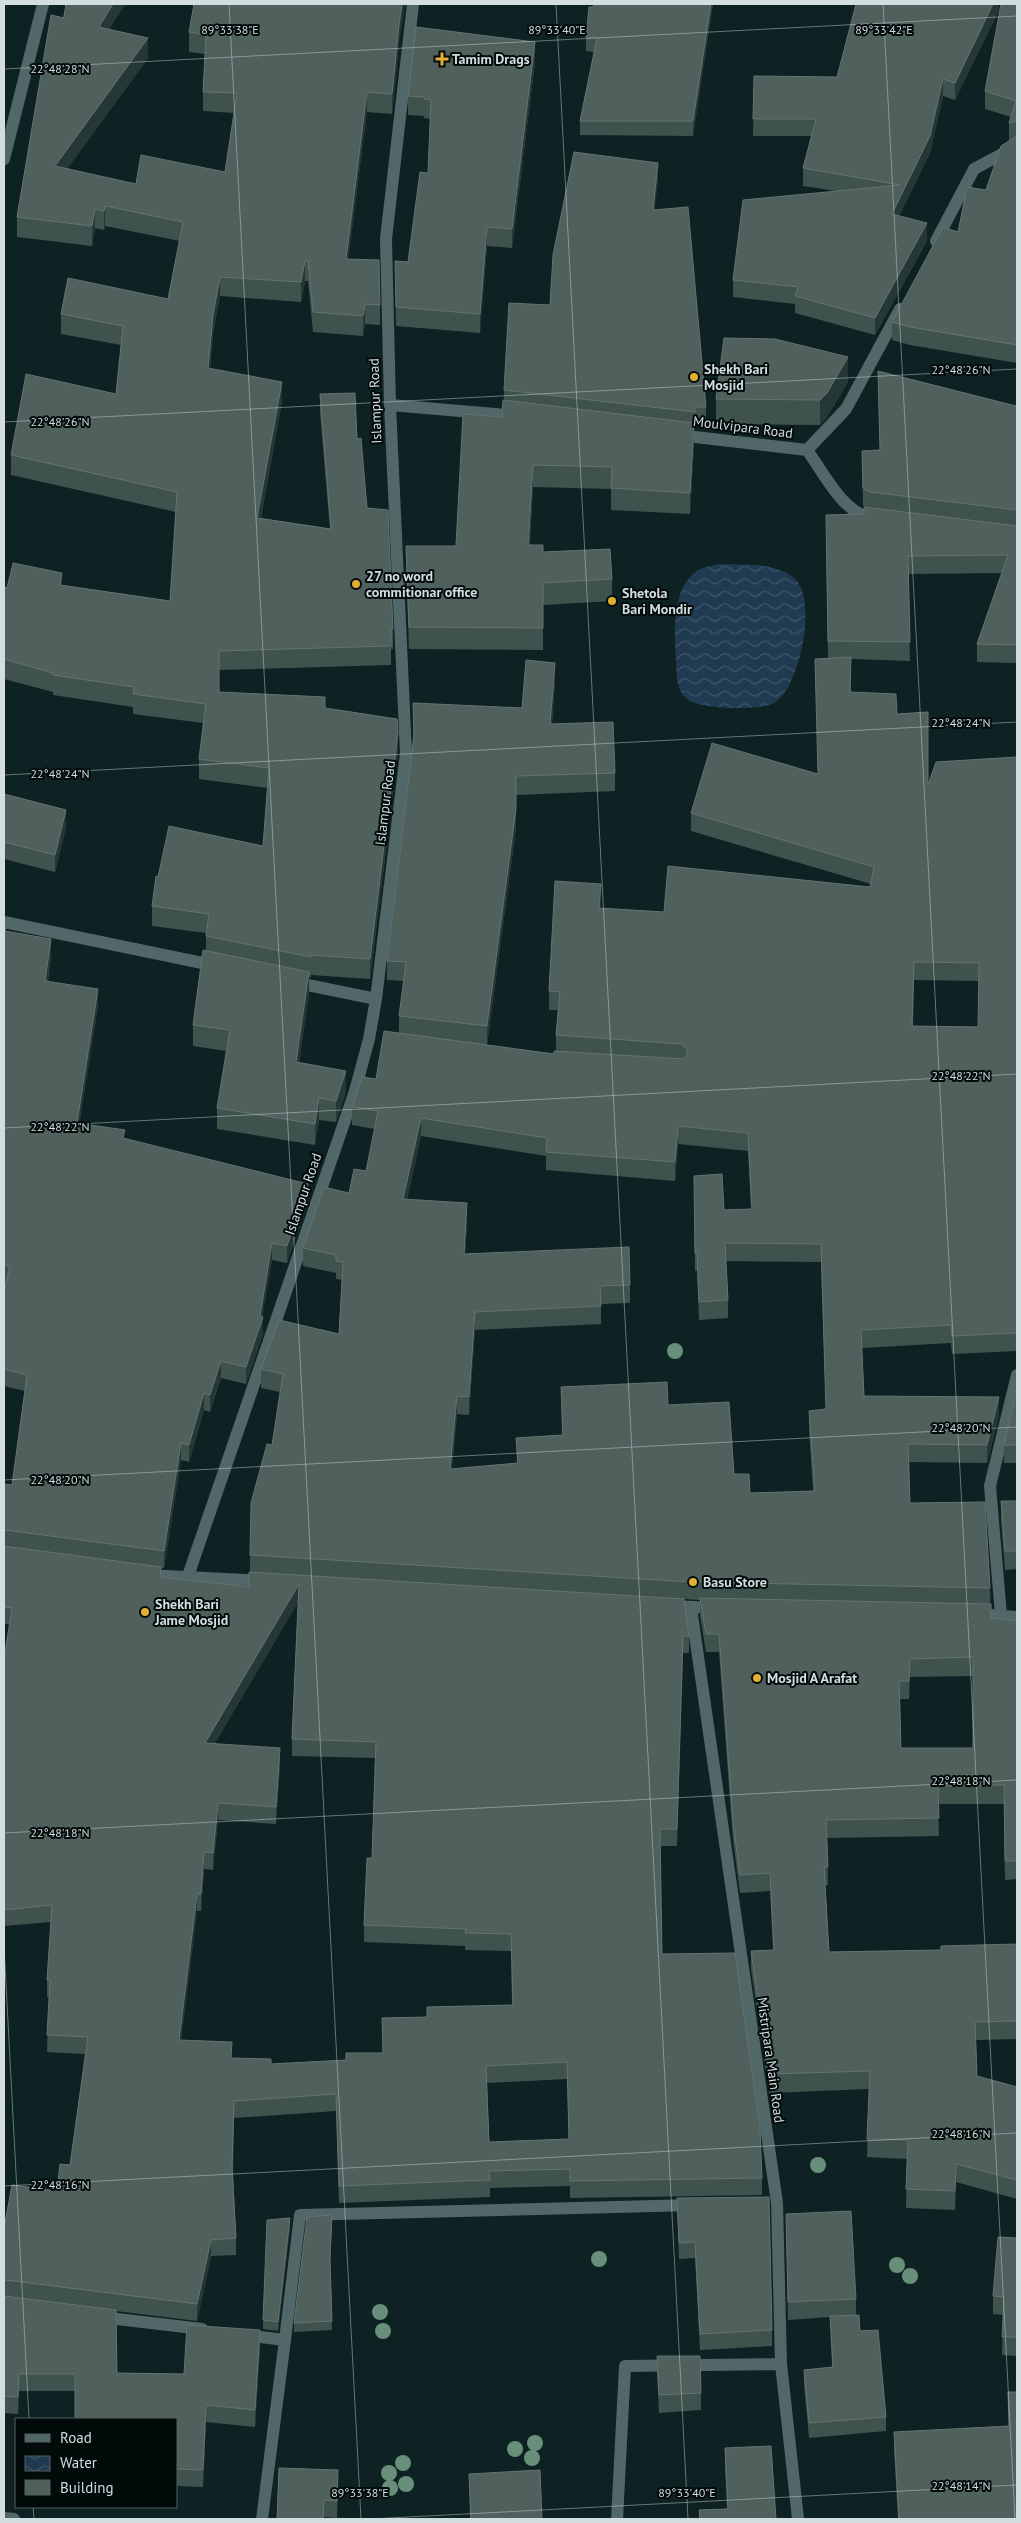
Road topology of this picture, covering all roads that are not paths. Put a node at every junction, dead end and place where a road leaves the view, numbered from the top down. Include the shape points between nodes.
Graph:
1 (43, 4) edge
2 (413, 4) edge
3 (1017, 146) edge
4 (4, 158) edge
5 (928, 255) edge
6 (906, 298) edge
7 (390, 405) junction
8 (535, 418) edge
9 (661, 433) edge
10 (806, 450) junction
11 (885, 520) edge
12 (4, 922) edge
13 (229, 968) edge
14 (278, 979) edge
15 (376, 999) junction
16 (1017, 1376) edge
17 (138, 1573) edge
18 (188, 1576) junction
19 (277, 1581) edge
20 (661, 1606) edge
21 (691, 1608) junction
22 (730, 1609) edge
23 (962, 1614) edge
24 (1001, 1615) junction
25 (1017, 1617) edge
26 (707, 2204) edge
27 (91, 2316) edge
28 (284, 2340) junction
29 (782, 2364) junction
30 (4, 2518) edge
31 (14, 2519) edge
32 (262, 2519) edge
33 (617, 2519) edge
34 (798, 2519) edge

1 - 4 street
2 - 7 street, Islampur Road via 386,239
3 - 5 street via 974,170
6 - 10 street, Moulvipara Road via 846,409
7 - 8 street
7 - 15 street, Islampur Road via 406,753
9 - 10 street, Moulvipara Road
10 - 11 street via 846,505 867,518
12 - 13 street
14 - 15 street
15 - 18 street, Islampur Road via 374,1040
16 - 24 street via 990,1486
17 - 18 street
18 - 19 street
20 - 21 street
21 - 22 street
21 - 29 street, Mistripara Main Road via 772,2203
23 - 24 street
24 - 25 street
26 - 28 street via 300,2215
27 - 28 street
28 - 32 street
29 - 33 street via 625,2366
29 - 34 street, Mistripara Main Road
30 - 31 street

